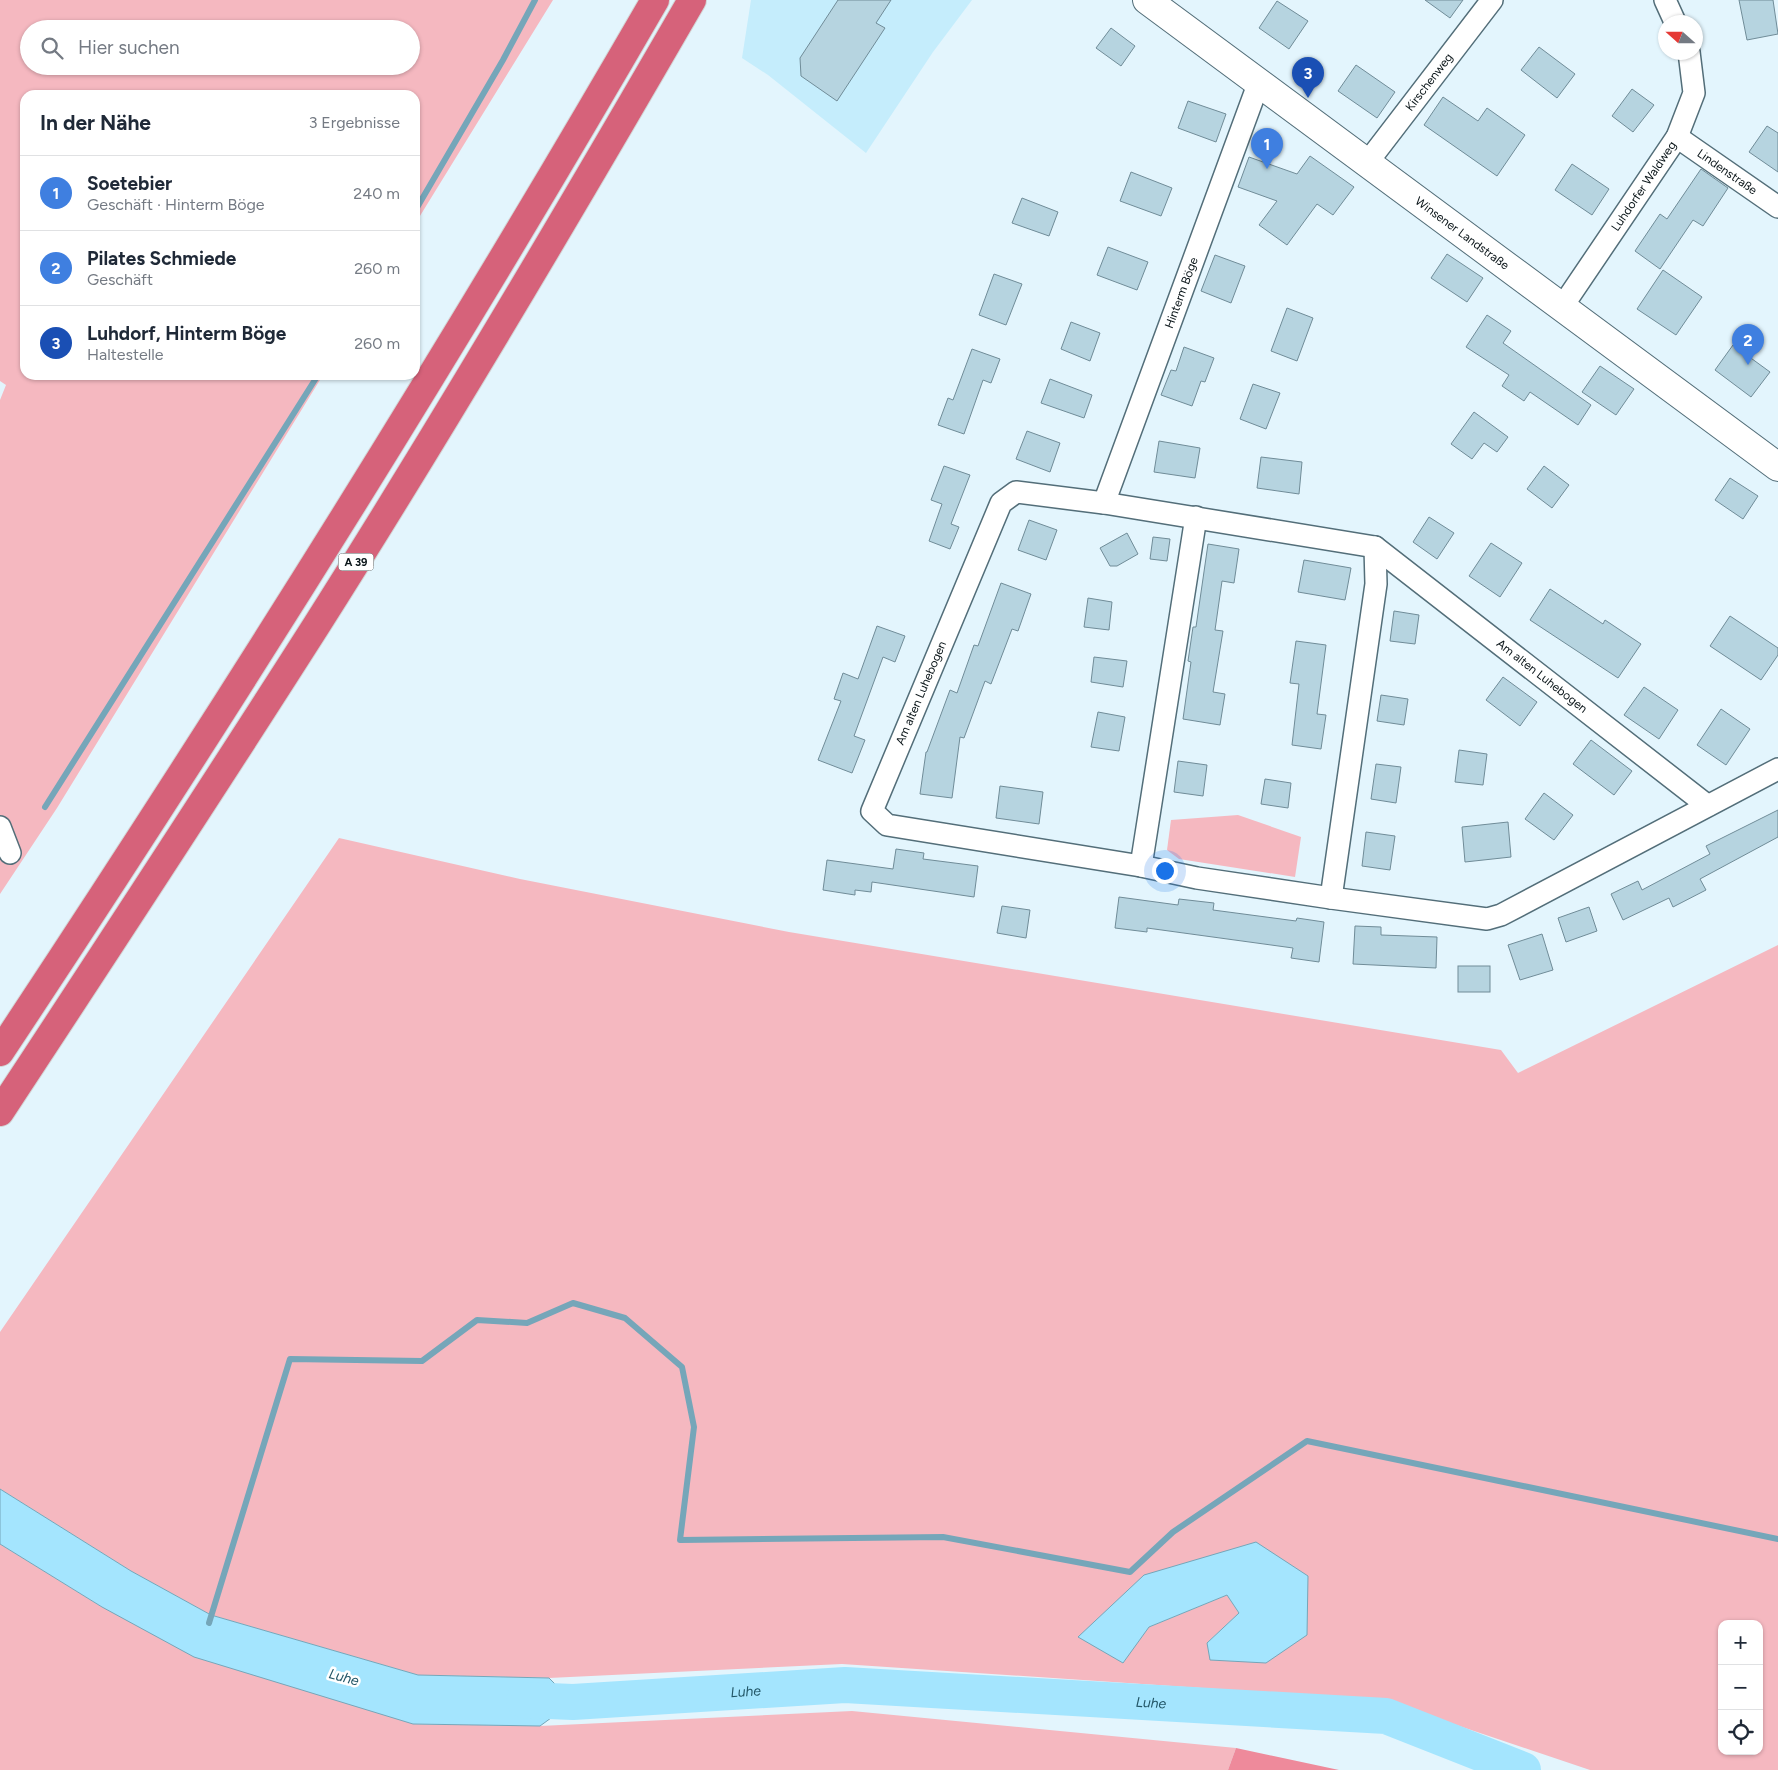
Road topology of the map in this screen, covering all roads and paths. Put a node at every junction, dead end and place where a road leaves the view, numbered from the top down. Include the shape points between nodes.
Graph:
1 (655, 0) edge
2 (692, 0) edge
3 (1147, 0) edge
4 (1492, 0) edge
5 (1665, 0) edge
6 (1672, 15) edge
7 (1690, 60) edge
8 (1259, 82) junction
9 (1678, 137) junction
10 (1367, 162) junction
11 (1778, 207) edge
12 (1562, 307) junction
13 (1778, 467) edge
14 (1104, 503) junction
15 (1196, 517) junction
16 (1375, 547) junction
17 (1778, 769) edge
18 (1708, 806) junction
19 (0, 827) edge
20 (10, 853) dead end
21 (1141, 866) junction
22 (1331, 898) junction
23 (0, 1052) edge
24 (0, 1112) edge

1 - 23 highway, A 39 via 352,505 115,879
2 - 24 highway, A 39 via 381,522 162,866
3 - 8 main road, Winsener Landstraße
4 - 10 street, Kirschenweg
5 - 6 street
7 - 9 street, Luhdorfer Waldweg via 1694,93
8 - 10 main road, Winsener Landstraße
8 - 14 street, Hinterm Böge
9 - 11 street, Lindenstraße
9 - 12 street, Luhdorfer Waldweg
10 - 12 main road, Winsener Landstraße
12 - 13 main road, Winsener Landstraße
14 - 15 street, Am alten Luhebogen
14 - 21 street, Am alten Luhebogen via 1016,492 1001,503 872,811 887,825
15 - 16 street, Am alten Luhebogen
15 - 21 street
16 - 18 street, Am alten Luhebogen
16 - 22 street via 1376,584
17 - 18 street, Am alten Luhebogen
18 - 22 street, Am alten Luhebogen via 1501,915 1487,919
19 - 20 street
21 - 22 street, Am alten Luhebogen via 1197,878

